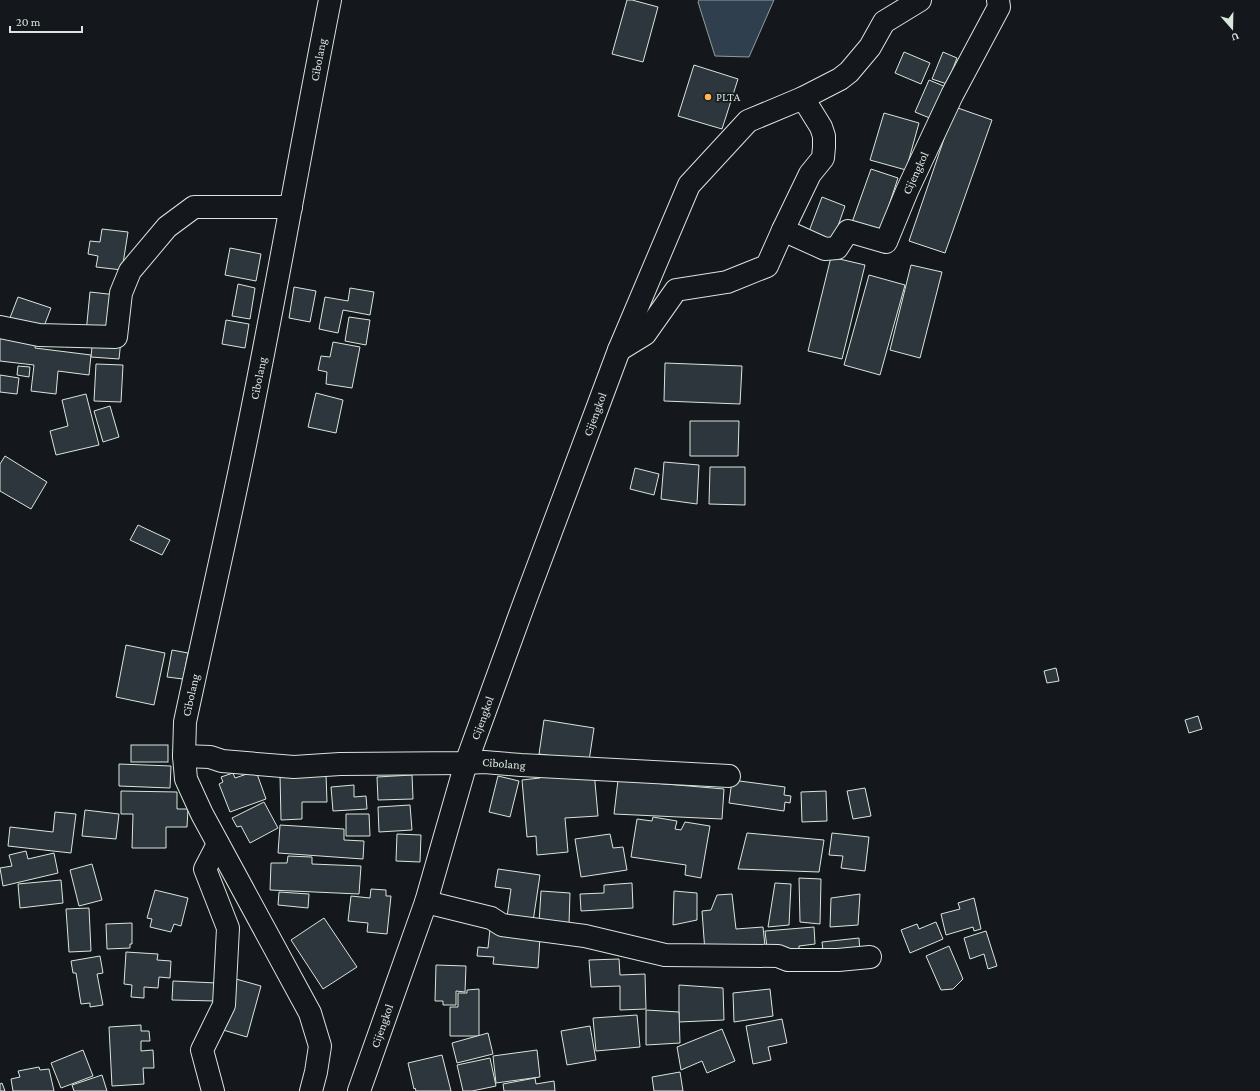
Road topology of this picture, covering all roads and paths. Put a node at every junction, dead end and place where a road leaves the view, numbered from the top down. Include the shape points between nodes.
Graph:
1 (330, 0) edge
2 (920, 0) edge
3 (998, 0) edge
4 (802, 98) junction
5 (291, 206) junction
6 (783, 230) junction
7 (0, 327) edge
8 (618, 350) junction
9 (184, 756) junction
10 (466, 763) junction
11 (729, 776) dead end
12 (218, 844) junction
13 (426, 902) junction
14 (870, 957) dead end
15 (213, 1091) edge
16 (311, 1091) edge
17 (359, 1091) edge

1 - 5 street, Cibolang
2 - 4 street, Cijengkol via 884,22 870,47 849,72
3 - 6 street, Cijengkol via 999,7 952,95 907,190 886,242 848,231 837,248 825,250
4 - 6 street via 821,128 823,158 810,174
4 - 8 street, Cijengkol via 748,122 689,185
5 - 7 street via 194,207 167,227 130,271 121,293 116,336 39,335
5 - 9 street, Cibolang via 246,441 185,722
6 - 8 street via 767,266 726,282 676,290 645,334
8 - 10 street, Cijengkol
9 - 10 street, Cibolang via 294,766
9 - 12 street, Cibolang via 186,779
10 - 11 street, Cibolang via 490,762
10 - 13 street, Cijengkol
12 - 15 street via 205,869 228,928 224,1005 202,1050
12 - 16 street, Cibolang via 310,1013 320,1046
13 - 14 street via 491,918 502,925 585,936 665,955 778,956 788,960
13 - 17 street, Cijengkol

